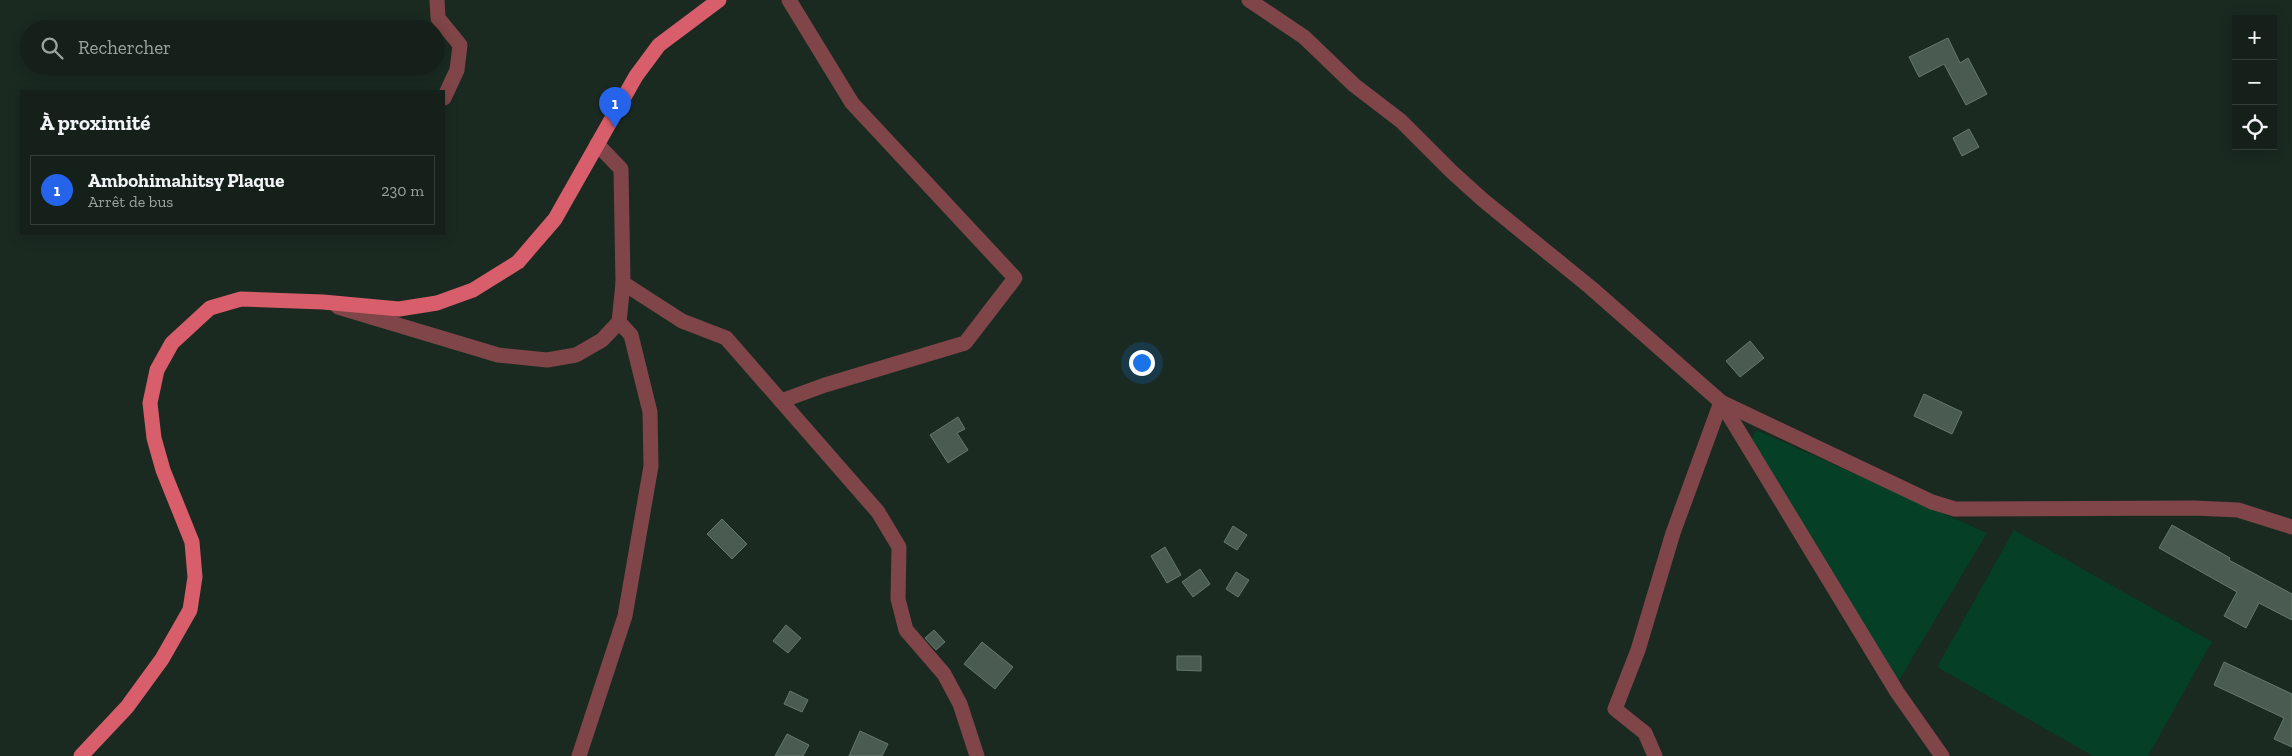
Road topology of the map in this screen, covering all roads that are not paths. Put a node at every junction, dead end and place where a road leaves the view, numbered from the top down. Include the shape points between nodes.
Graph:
1 (437, 0) edge
2 (719, 0) edge
3 (789, 0) edge
4 (1248, 0) edge
5 (440, 20) edge
6 (445, 27) edge
7 (445, 96) edge
8 (597, 144) junction
9 (623, 283) junction
10 (322, 302) junction
11 (620, 322) junction
12 (781, 401) junction
13 (1721, 402) junction
14 (2292, 526) edge
15 (81, 756) edge
16 (579, 756) edge
17 (977, 756) edge
18 (1655, 756) edge
19 (1942, 756) edge

1 - 5 street
2 - 8 main road via 659,45 636,76
3 - 12 street via 852,103 1015,278 965,343
4 - 13 street via 1304,36 1354,85 1401,121 1470,189 1590,287
6 - 7 street via 460,45 457,70
8 - 9 street via 621,169
8 - 10 main road via 555,219 518,262 472,290 438,303 399,309
9 - 11 street
9 - 12 street via 682,321 726,338
10 - 11 street via 498,355 547,360 576,355 602,340
10 - 15 main road via 241,299 210,308 172,343 157,370 150,403 154,438 163,470 192,542 195,577 190,610 162,659 127,707
11 - 16 street via 631,335 650,412 651,466 625,616
12 - 17 street via 878,512 899,547 898,599 906,630 944,674 960,704
13 - 14 street via 1932,502 1955,509 2238,510
13 - 18 street via 1673,532 1638,650 1615,709 1645,733
13 - 19 street via 1897,692

